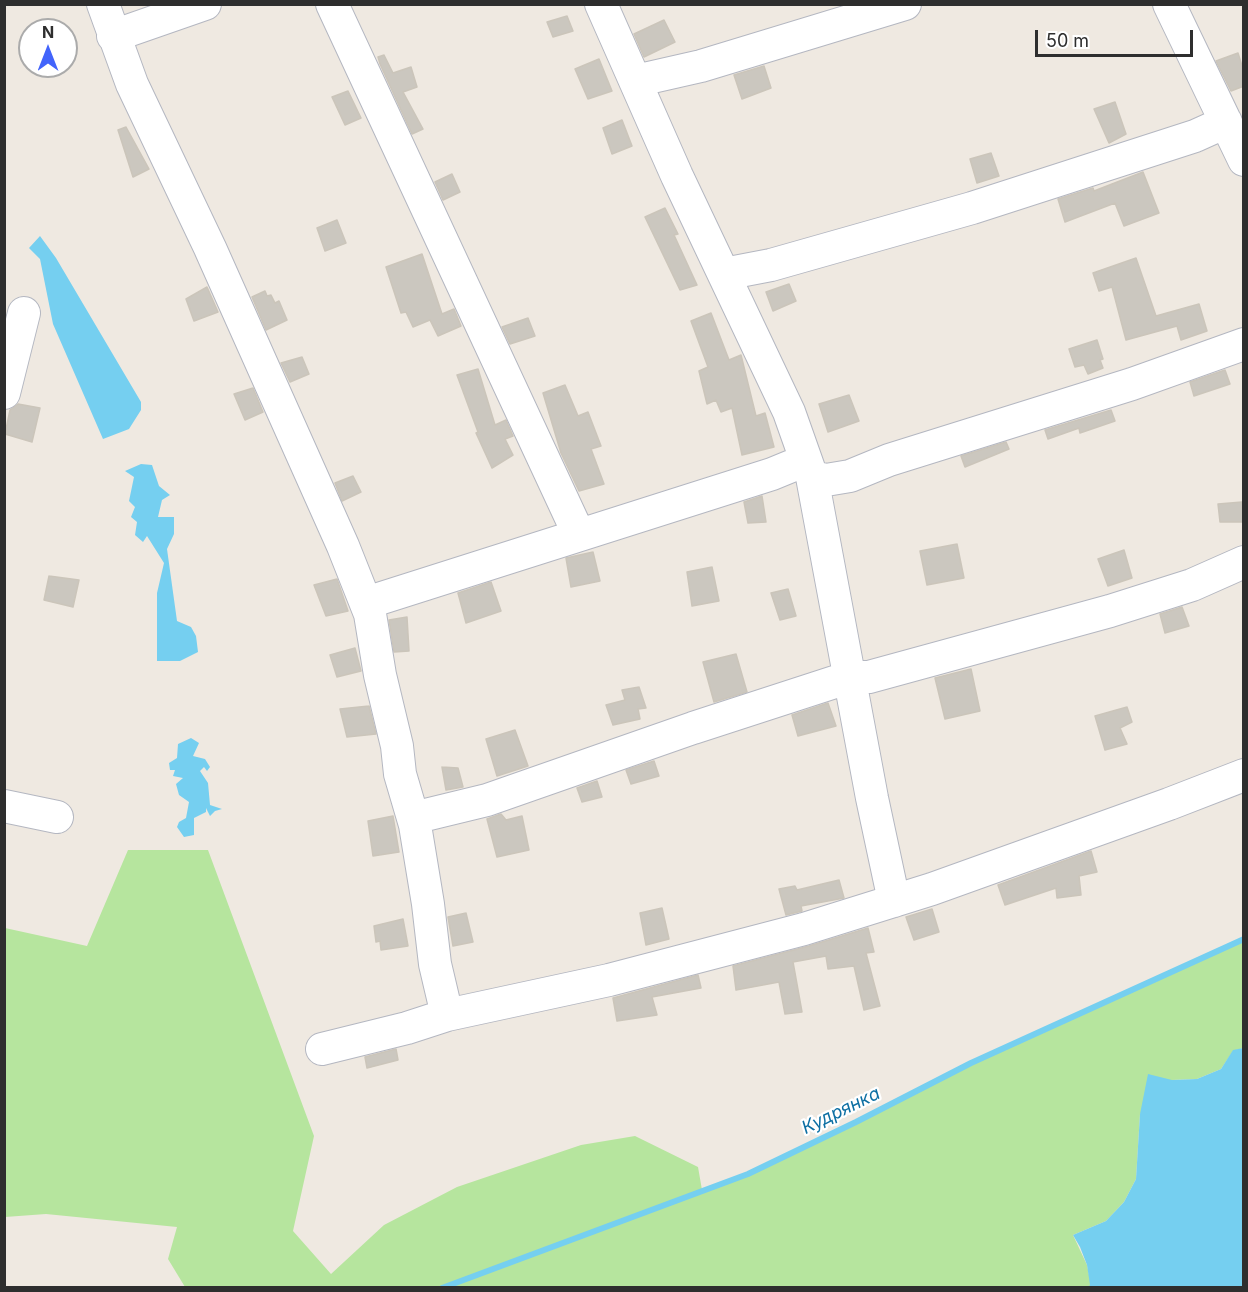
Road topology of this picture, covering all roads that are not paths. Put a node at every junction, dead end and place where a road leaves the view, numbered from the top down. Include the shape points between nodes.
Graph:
1 (103, 4) edge
2 (204, 4) edge
3 (332, 4) edge
4 (601, 4) edge
5 (905, 4) edge
6 (1169, 4) edge
7 (113, 36) junction
8 (635, 81) junction
9 (1226, 122) junction
10 (1244, 160) edge
11 (724, 274) junction
12 (24, 313) dead end
13 (1244, 344) edge
14 (4, 393) edge
15 (809, 468) junction
16 (579, 535) junction
17 (1244, 562) edge
18 (366, 603) junction
19 (850, 677) junction
20 (1244, 775) edge
21 (4, 806) edge
22 (57, 817) dead end
23 (413, 818) junction
24 (894, 901) junction
25 (447, 1015) junction
26 (322, 1049) dead end

1 - 7 street
2 - 7 street
3 - 16 street
4 - 8 street
5 - 8 street via 701,66
6 - 9 street
7 - 18 street
8 - 11 street
9 - 10 street
9 - 11 street via 1196,136 972,208 771,265
11 - 15 street via 789,412
12 - 14 street
13 - 15 street via 850,476 826,480
15 - 16 street via 772,474
15 - 19 street
16 - 18 street
17 - 19 street via 1192,585 1110,611 869,677
18 - 23 street via 400,774
19 - 23 street via 487,800
19 - 24 street
20 - 24 street
21 - 22 street
23 - 25 street via 435,964
24 - 25 street via 703,956
25 - 26 street

